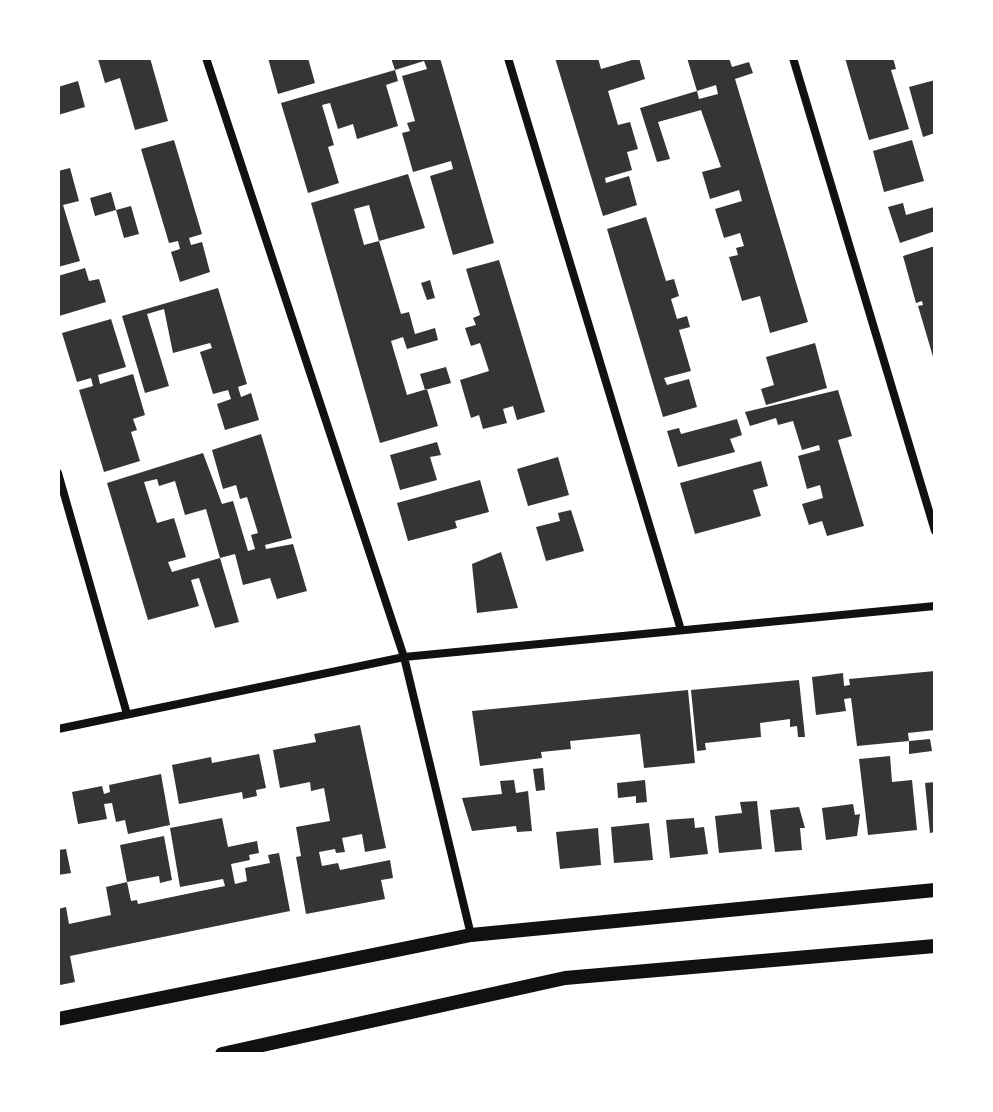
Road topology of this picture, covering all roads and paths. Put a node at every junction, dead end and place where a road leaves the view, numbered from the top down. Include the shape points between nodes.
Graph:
1 (206, 58) edge
2 (508, 58) edge
3 (793, 58) edge
4 (58, 473) edge
5 (935, 531) edge
6 (935, 606) edge
7 (681, 630) junction
8 (404, 657) junction
9 (127, 714) junction
10 (58, 729) edge
11 (935, 890) edge
12 (471, 935) junction
13 (935, 946) edge
14 (58, 1019) edge
15 (222, 1054) edge

1 - 8 street
2 - 7 street
3 - 5 street
4 - 9 street
6 - 7 street
7 - 8 street
8 - 9 street
8 - 12 street
9 - 10 street
11 - 12 street
12 - 14 street
13 - 15 street via 565,978

